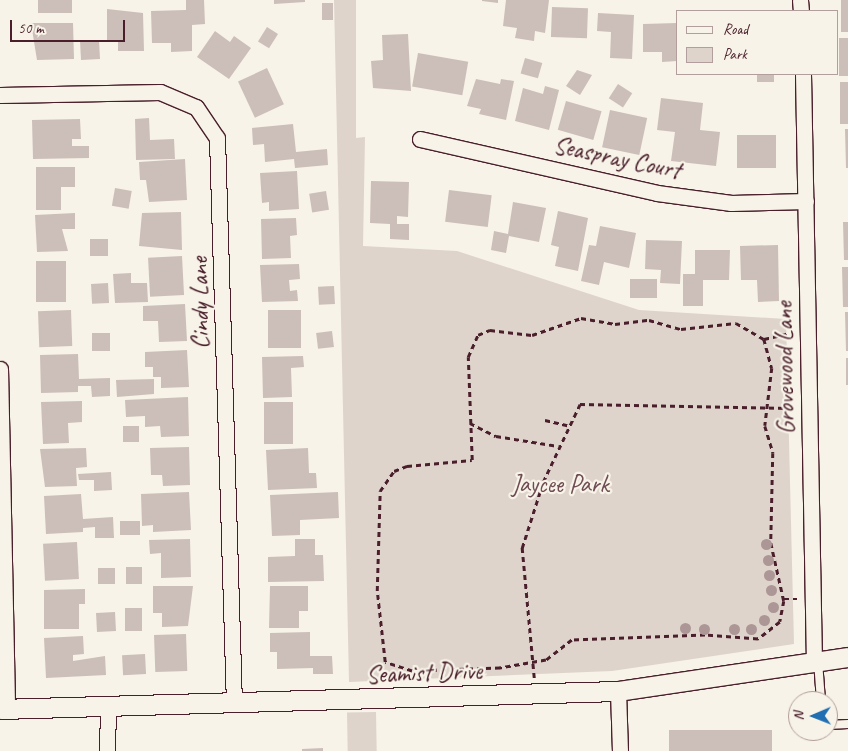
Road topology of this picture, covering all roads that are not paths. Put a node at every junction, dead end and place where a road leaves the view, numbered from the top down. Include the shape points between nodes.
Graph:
1 (803, 75) edge
2 (0, 95) edge
3 (420, 139) dead end
4 (806, 201) junction
5 (0, 369) edge
6 (848, 657) edge
7 (816, 661) junction
8 (618, 691) junction
9 (820, 691) edge
10 (234, 704) junction
11 (108, 707) junction
12 (4, 709) edge
13 (107, 751) edge
14 (620, 751) edge

1 - 4 street, Grovewood Lane
2 - 10 street, Cindy Lane via 160,92 196,107 217,138
3 - 4 street, Seaspray Court via 657,193 731,203
4 - 7 street, Grovewood Lane
5 - 12 street
6 - 7 street, Seamist Drive
7 - 8 street, Seamist Drive
7 - 9 lane
8 - 10 street, Seamist Drive
8 - 14 street
10 - 11 street, Seamist Drive
11 - 12 street, Seamist Drive
11 - 13 street

